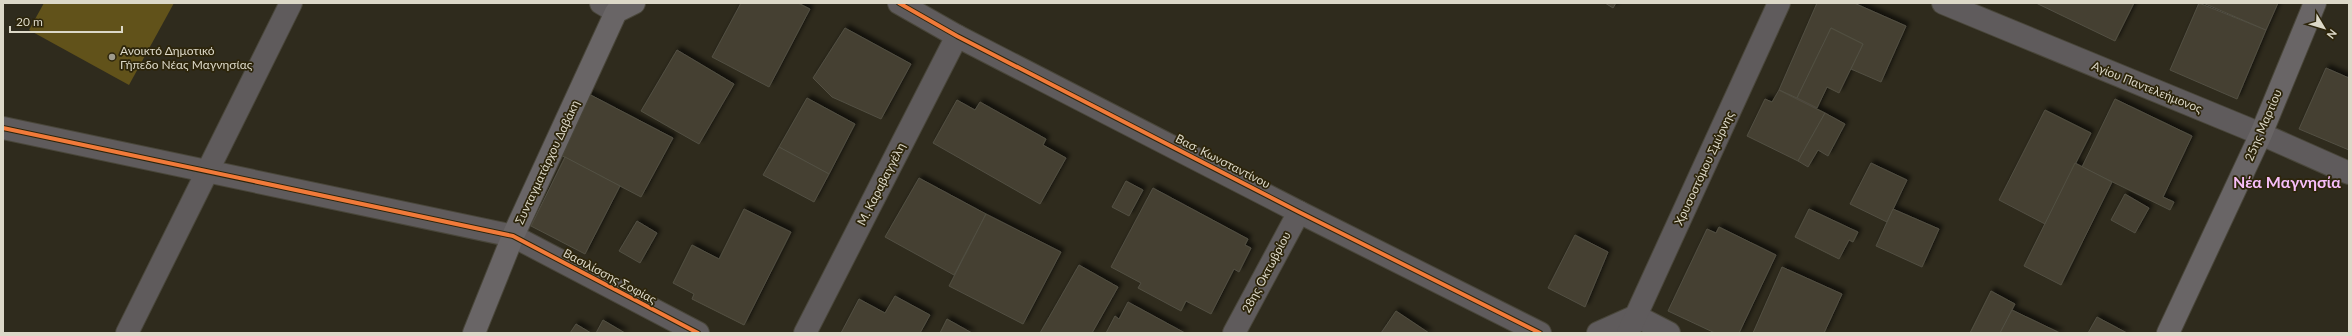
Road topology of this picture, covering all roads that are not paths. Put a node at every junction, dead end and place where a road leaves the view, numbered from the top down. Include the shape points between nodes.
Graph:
1 (291, 3) edge
2 (899, 3) edge
3 (1779, 3) edge
4 (1943, 3) edge
5 (2315, 3) edge
6 (617, 6) edge
7 (957, 36) junction
8 (3, 128) edge
9 (2261, 134) junction
10 (206, 170) junction
11 (2349, 173) edge
12 (1298, 212) junction
13 (513, 236) junction
14 (1632, 325) edge
15 (127, 333) edge
16 (474, 333) edge
17 (698, 333) edge
18 (805, 333) edge
19 (1234, 333) edge
20 (1540, 333) edge
21 (1598, 333) edge
22 (1669, 333) edge
23 (2168, 333) edge

1 - 10 street
2 - 7 street, Βασ. Κωνσταντίνου
3 - 14 street, Χρυσοστόμου Σμύρνης
4 - 9 street, Αγίου Παντελεήμονος
5 - 9 street, 25ης Μαρτίου
6 - 13 street, Συνταγματάρχου Δαβάκη
7 - 12 street, Βασ. Κωνσταντίνου
7 - 18 street, Μ. Καραβαγγέλη
8 - 10 street, Βασιλίσσης Σοφίας
9 - 11 street, Αγίου Παντελεήμονος
9 - 23 street, 25ης Μαρτίου
10 - 13 street, Βασιλίσσης Σοφίας
10 - 15 street
12 - 19 street, 28ης Οκτωβρίου
12 - 20 street, Βασ. Κωνσταντίνου
13 - 16 street, Συνταγματάρχου Δαβάκη
13 - 17 street, Βασιλίσσης Σοφίας
14 - 21 street
14 - 22 street

